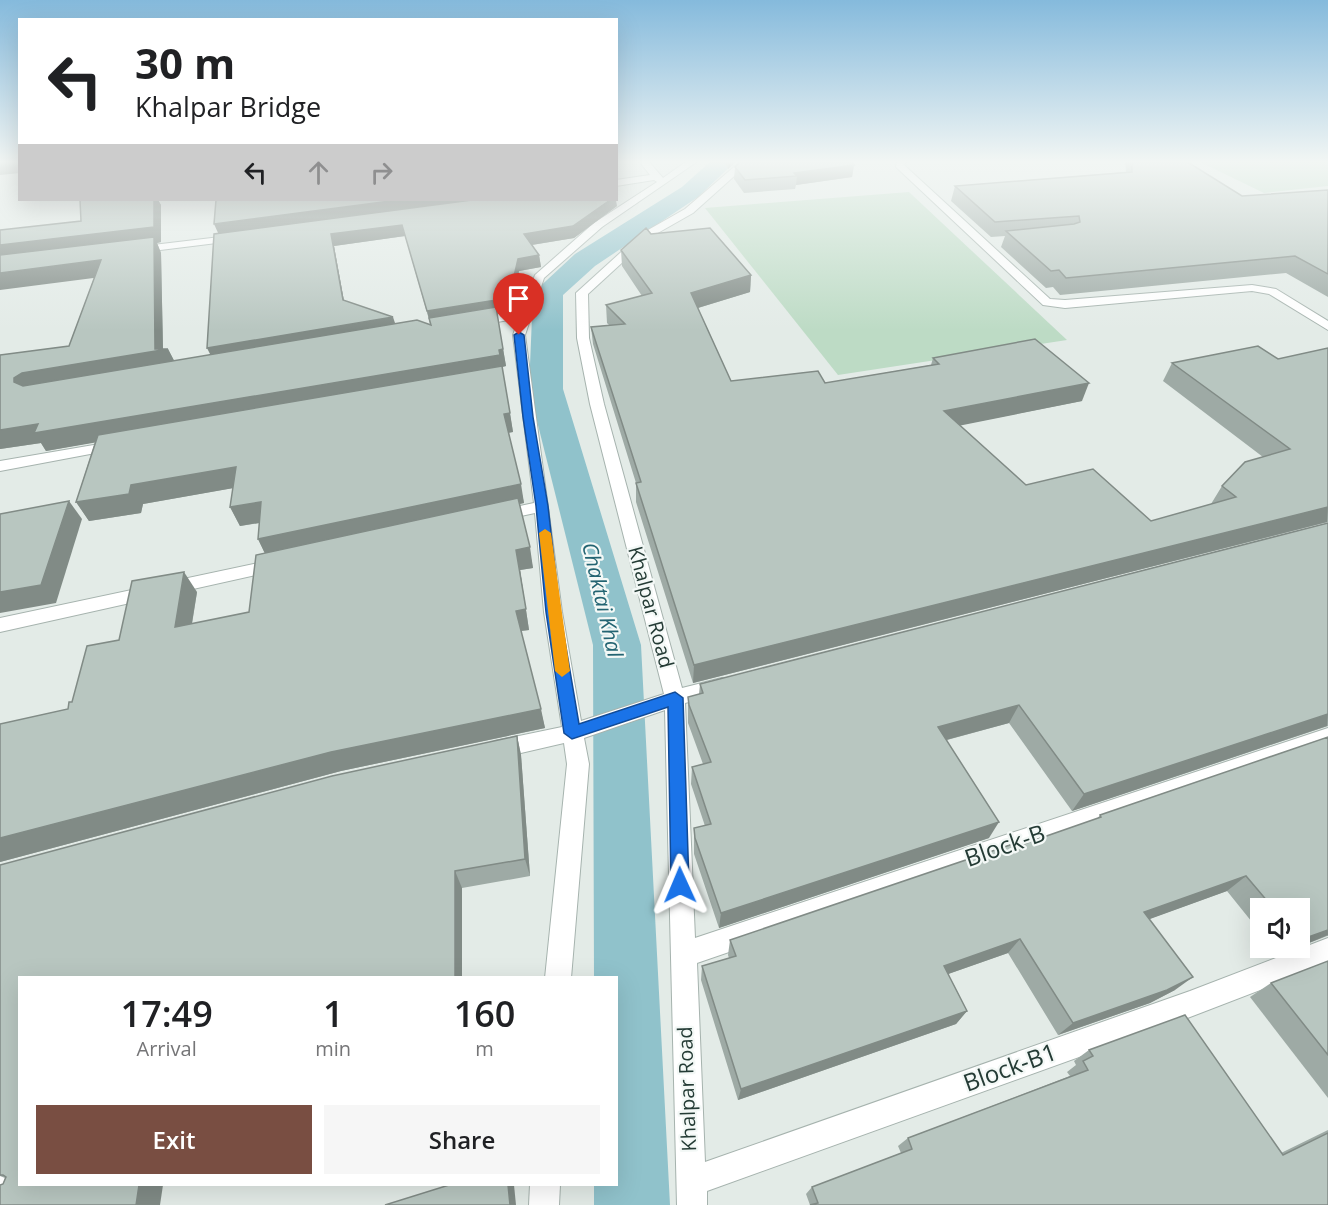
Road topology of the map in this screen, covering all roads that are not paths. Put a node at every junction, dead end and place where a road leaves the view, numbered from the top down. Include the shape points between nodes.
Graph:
1 (609, 217) edge
2 (678, 217) edge
3 (955, 217) edge
4 (252, 236) edge
5 (1005, 242) edge
6 (984, 244) junction
7 (122, 252) edge
8 (527, 314) junction
9 (456, 325) edge
10 (1328, 326) edge
11 (129, 443) edge
12 (0, 466) edge
13 (542, 506) junction
14 (485, 519) edge
15 (288, 562) edge
16 (0, 625) edge
17 (744, 681) edge
18 (675, 698) junction
19 (572, 733) junction
20 (1328, 737) edge
21 (469, 755) edge
22 (1328, 951) edge
23 (682, 955) junction
24 (558, 976) edge
25 (18, 1180) edge
26 (0, 1185) edge
27 (545, 1186) edge
28 (692, 1193) edge
29 (544, 1205) edge

1 - 8 street via 539,277
2 - 18 street, Khalpar Road via 645,236 582,293 583,338 597,404
3 - 6 street
4 - 7 street
5 - 6 street
6 - 10 street via 1047,302 1054,304 1252,288 1272,291
8 - 9 street
8 - 13 street via 519,335 518,376
11 - 12 street
13 - 14 street
13 - 19 street
15 - 16 street
17 - 18 street
18 - 19 street
18 - 23 street, Khalpar Road
19 - 21 street
19 - 24 street via 578,764
20 - 23 street, Block-B
22 - 28 street, Block-B1
23 - 28 street, Khalpar Road
25 - 26 street
27 - 29 street

